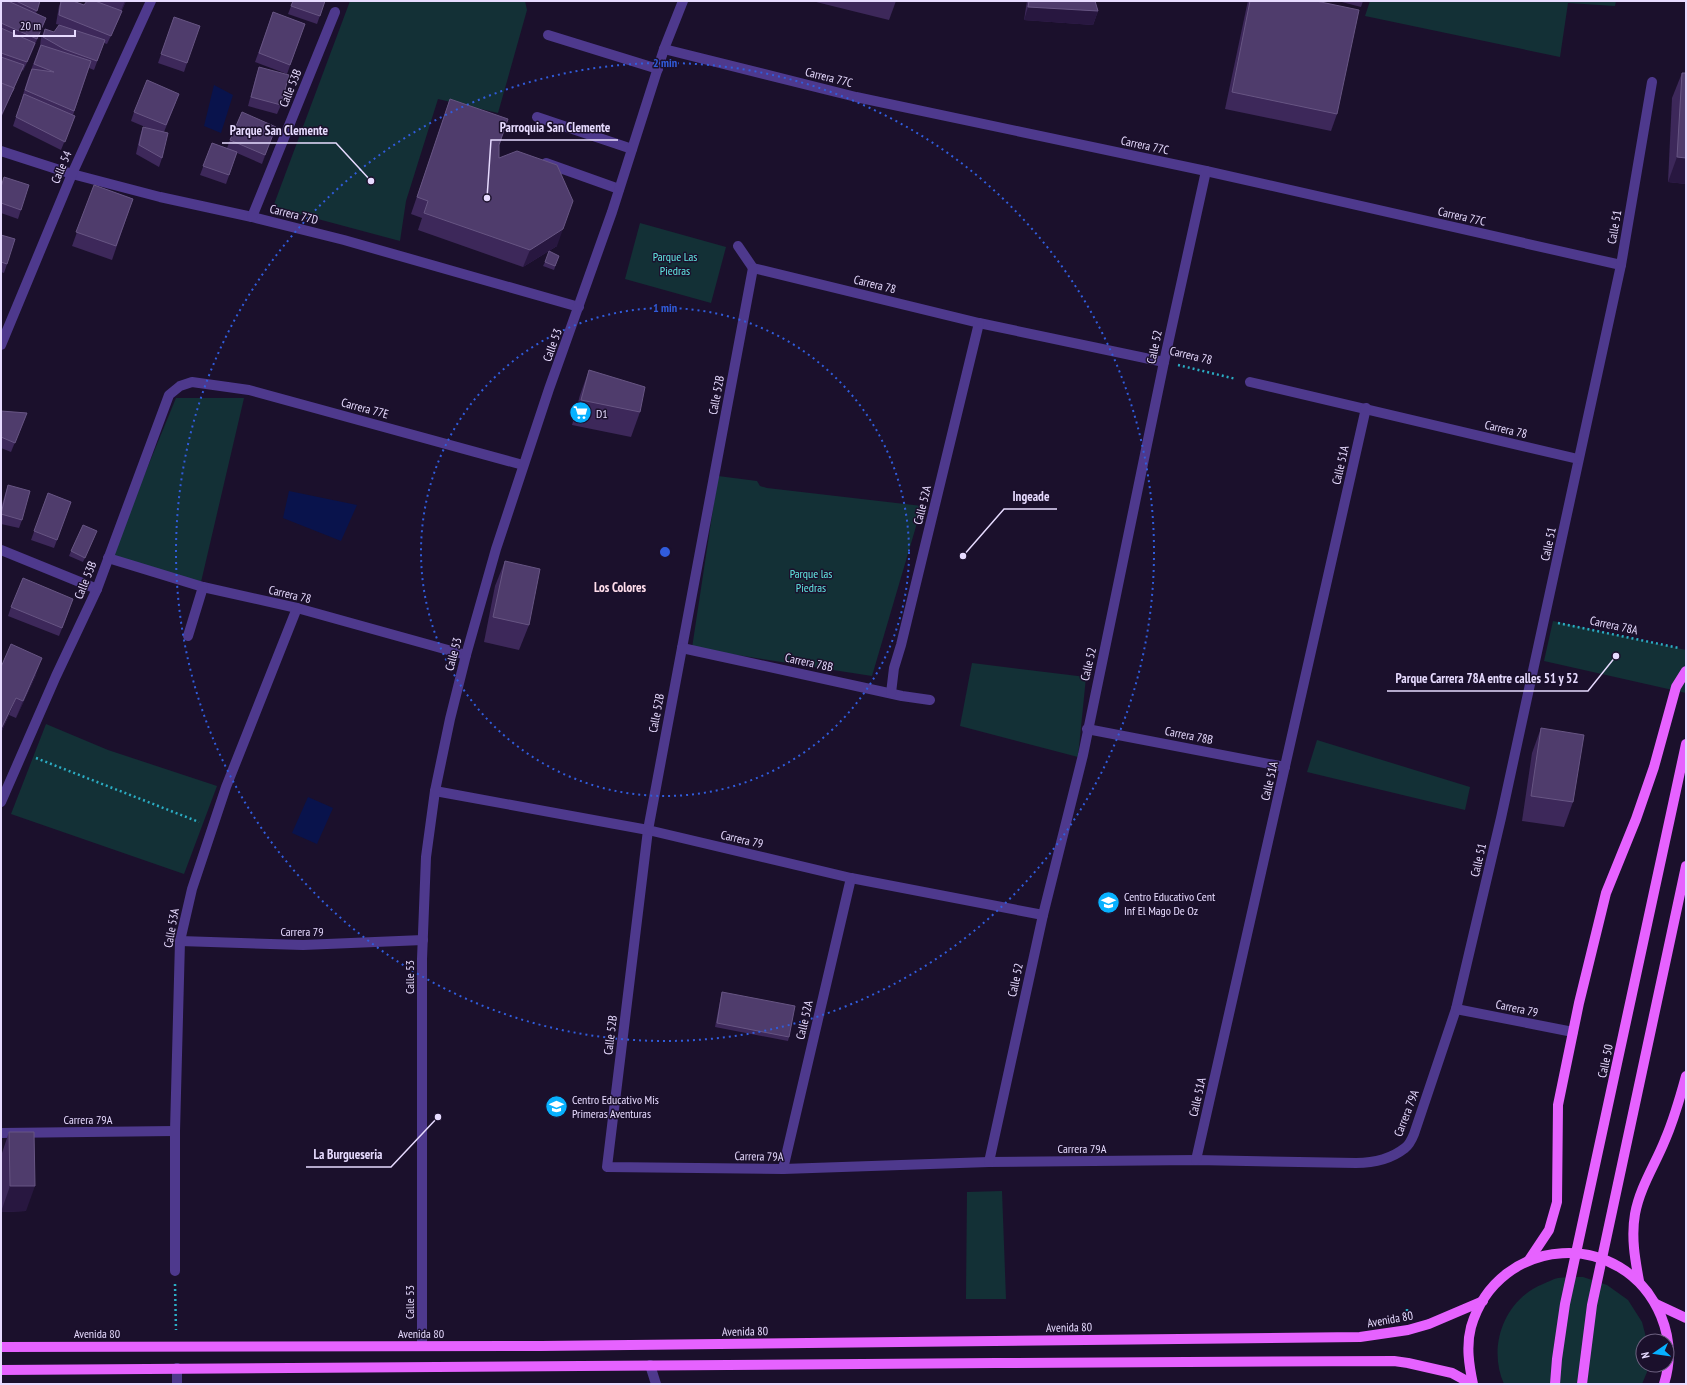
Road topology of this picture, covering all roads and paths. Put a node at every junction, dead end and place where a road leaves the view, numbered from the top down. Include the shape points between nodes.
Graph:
1 (151, 1) edge
2 (683, 1) edge
3 (335, 12) dead end
4 (548, 35) dead end
5 (664, 49) junction
6 (658, 69) junction
7 (1652, 82) dead end
8 (537, 117) dead end
9 (632, 149) junction
10 (1, 151) edge
11 (537, 160) edge
12 (1206, 171) junction
13 (72, 174) junction
14 (619, 189) junction
15 (252, 217) junction
16 (738, 246) dead end
17 (1621, 265) junction
18 (753, 268) junction
19 (579, 307) junction
20 (979, 323) junction
21 (1, 345) edge
22 (1164, 362) junction
23 (200, 382) joint
24 (1250, 382) joint
25 (1366, 408) junction
26 (1578, 459) junction
27 (524, 465) junction
28 (1, 550) edge
29 (108, 558) junction
30 (203, 587) junction
31 (97, 589) junction
32 (297, 608) junction
33 (1546, 619) junction
34 (188, 636) dead end
35 (682, 648) junction
36 (1679, 648) dead end
37 (466, 655) junction
38 (1686, 671) edge
39 (891, 694) junction
40 (930, 700) dead end
41 (1087, 730) junction
42 (1686, 744) edge
43 (23, 752) junction
44 (1285, 767) junction
45 (436, 791) junction
46 (1, 802) edge
47 (212, 828) junction
48 (648, 830) junction
49 (1686, 866) edge
50 (851, 878) junction
51 (1043, 915) junction
52 (423, 940) junction
53 (180, 941) junction
54 (1456, 1009) junction
55 (1573, 1032) junction
56 (1686, 1076) edge
57 (175, 1131) junction
58 (1, 1133) edge
59 (1196, 1160) junction
60 (989, 1162) junction
61 (607, 1167) joint
62 (783, 1169) junction
63 (1529, 1260) junction
64 (175, 1271) joint
65 (1639, 1281) junction
66 (1483, 1301) junction
67 (1656, 1304) junction
68 (1686, 1318) edge
69 (176, 1330) dead end
70 (422, 1346) junction
71 (1, 1347) edge
72 (650, 1365) junction
73 (177, 1368) junction
74 (1, 1370) edge
75 (177, 1384) edge
76 (656, 1384) edge
77 (1472, 1384) edge
78 (1555, 1384) edge
79 (1582, 1384) edge
80 (1664, 1384) edge

1 - 13 street, Calle 54
2 - 5 street, Calle 53
3 - 15 street, Calle 53B
4 - 6 street
5 - 6 street, Calle 53
5 - 12 street, Carrera 77C via 856,97
6 - 9 street, Calle 53
7 - 17 street, Calle 51
8 - 9 street
9 - 14 street, Calle 53
10 - 13 street, Carrera 77D
11 - 14 street
12 - 17 street, Carrera 77C
12 - 22 street, Calle 52
13 - 15 street, Carrera 77D
13 - 21 street, Calle 54
14 - 19 street, Calle 53
15 - 19 street, Carrera 77D via 344,240
16 - 18 street
17 - 26 street, Calle 51
18 - 20 street, Carrera 78
18 - 35 street, Calle 52B
19 - 27 street, Calle 53
20 - 22 street, Carrera 78
20 - 39 street, Calle 52A via 902,645 894,668
22 - 24 path, Carrera 78
22 - 41 street, Calle 52
23 - 27 street, Carrera 77E via 249,390
23 - 29 street, Calle 53B via 186,383 169,395
24 - 25 street, Carrera 78
25 - 26 street, Carrera 78
25 - 44 street, Calle 51A
26 - 33 street, Calle 51
27 - 37 street, Calle 53 via 496,549
28 - 31 street
29 - 30 street, Carrera 78
29 - 31 street, Calle 53B
30 - 32 street, Carrera 78
30 - 34 street
31 - 43 street, Calle 53B
32 - 37 street, Carrera 78
32 - 47 street, Calle 53A
33 - 36 path, Carrera 78A
33 - 54 street, Calle 51
35 - 39 street, Carrera 78B
35 - 48 street, Calle 52B
37 - 45 street, Calle 53 via 450,718
38 - 55 main road via 1676,687 1651,775 1606,893
39 - 40 street, Carrera 78B
41 - 44 street, Carrera 78B
41 - 51 street, Calle 52
42 - 78 main road, Calle 50, bridge via 1565,1304
43 - 46 street, Calle 53B
43 - 47 path
44 - 59 street, Calle 51A
45 - 48 street, Carrera 79
45 - 52 street, Calle 53 via 426,858
47 - 53 street, Calle 53A via 192,889
48 - 50 street, Carrera 79
48 - 61 street, Calle 52B
49 - 79 main road, bridge via 1592,1305
50 - 51 street, Carrera 79
50 - 62 street, Calle 52A
51 - 60 street, Calle 52
52 - 53 street, Carrera 79 via 303,945
52 - 70 street, Calle 53
53 - 57 street, Calle 53A
54 - 55 street, Carrera 79
54 - 59 street, Carrera 79A via 1414,1134 1406,1147 1390,1157 1356,1164
55 - 63 main road via 1558,1105 1557,1202 1549,1230
56 - 65 main road via 1677,1110 1665,1142 1644,1183 1635,1214 1633,1250
57 - 58 street, Carrera 79A
57 - 64 street, Calle 53A
59 - 60 street, Carrera 79A
60 - 62 street, Carrera 79A
61 - 62 street, Carrera 79A
63 - 65 main road via 1548,1254 1587,1254 1618,1266
63 - 66 main road via 1511,1270 1495,1284
64 - 69 path
65 - 67 main road
66 - 70 main road, Avenida 80 via 1429,1324 1408,1330 1360,1337
66 - 77 main road via 1471,1327 1468,1356
67 - 68 main road
67 - 80 main road via 1665,1326 1669,1350
70 - 71 main road, Avenida 80
72 - 73 main road
72 - 76 street
72 - 77 main road via 1394,1362 1452,1373
73 - 74 main road
73 - 75 street

